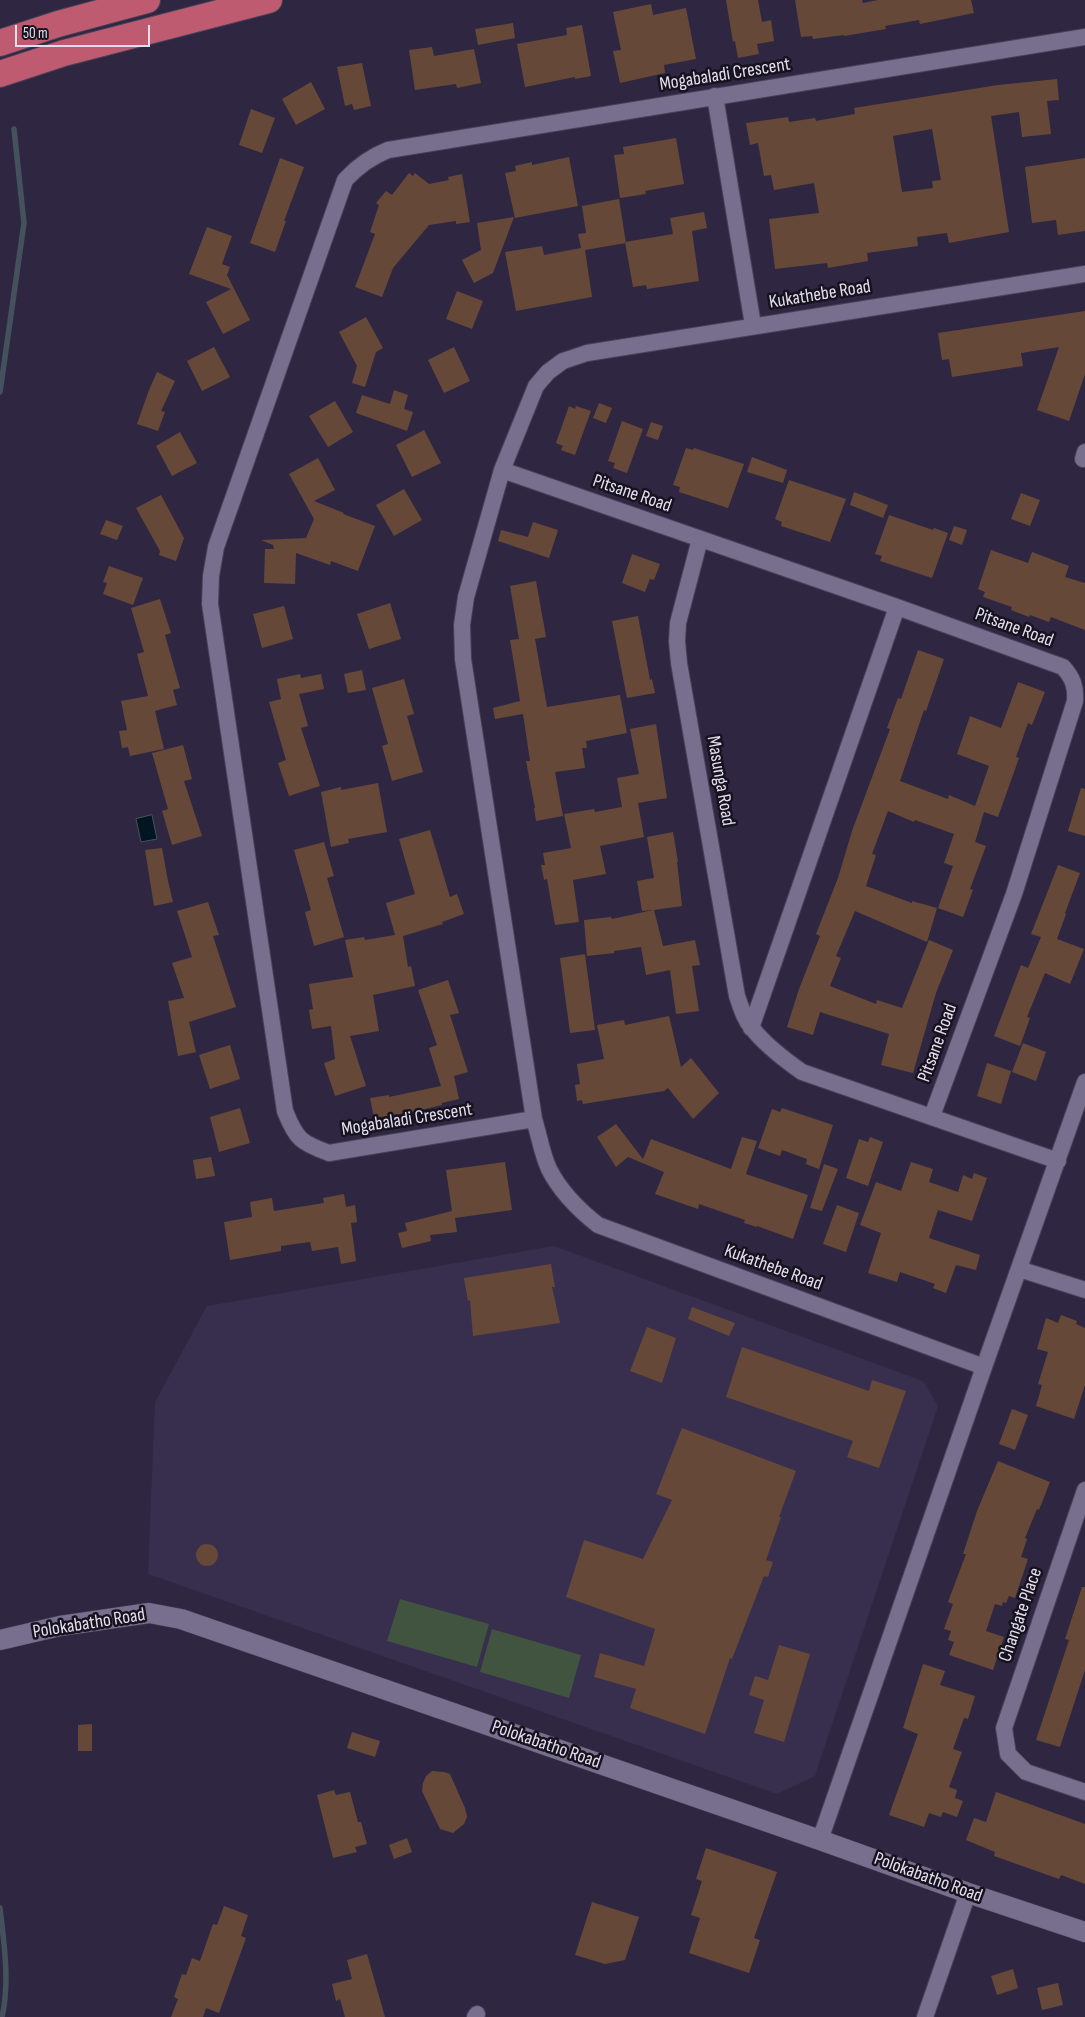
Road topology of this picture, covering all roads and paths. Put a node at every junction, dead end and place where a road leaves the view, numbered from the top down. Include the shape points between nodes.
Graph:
1 (147, 0) edge
2 (269, 0) edge
3 (1085, 38) edge
4 (0, 43) edge
5 (0, 74) edge
6 (716, 96) junction
7 (1085, 274) edge
8 (753, 325) junction
9 (502, 470) junction
10 (700, 538) junction
11 (898, 607) junction
12 (751, 1028) junction
13 (1085, 1082) edge
14 (932, 1116) junction
15 (534, 1119) junction
16 (1058, 1161) junction
17 (1019, 1269) junction
18 (1085, 1290) edge
19 (984, 1367) junction
20 (1085, 1490) edge
21 (0, 1640) edge
22 (1085, 1792) edge
23 (820, 1840) junction
24 (968, 1893) junction
25 (1085, 1932) edge
26 (925, 2017) edge

1 - 4 highway
2 - 5 highway via 64,53
3 - 6 street, Mogabaladi Crescent
6 - 8 street
6 - 15 street, Mogabaladi Crescent via 388,150 372,156 356,168 345,180 216,547 210,604 285,1111 293,1131 307,1145 329,1153
7 - 8 street, Kukathebe Road
8 - 9 street, Kukathebe Road via 586,353 563,361 536,386
9 - 10 street, Pitsane Road
9 - 15 street, Kukathebe Road via 466,597 462,625 463,659
10 - 11 street, Pitsane Road
10 - 12 street, Masunga Road via 678,623 679,663 737,996
11 - 12 street
11 - 14 street, Pitsane Road via 1063,667 1072,676 1075,690 1014,894
12 - 14 street via 802,1072
13 - 16 street
14 - 16 street
15 - 19 street, Kukathebe Road via 549,1168 581,1212 598,1225
16 - 17 street
17 - 18 street
17 - 19 street
19 - 23 street
20 - 22 street, Changate Place via 1004,1728 1008,1754 1026,1772
21 - 23 street, Polokabatho Road via 60,1626 149,1613 181,1619
23 - 24 street, Polokabatho Road
24 - 25 street, Polokabatho Road
24 - 26 street

